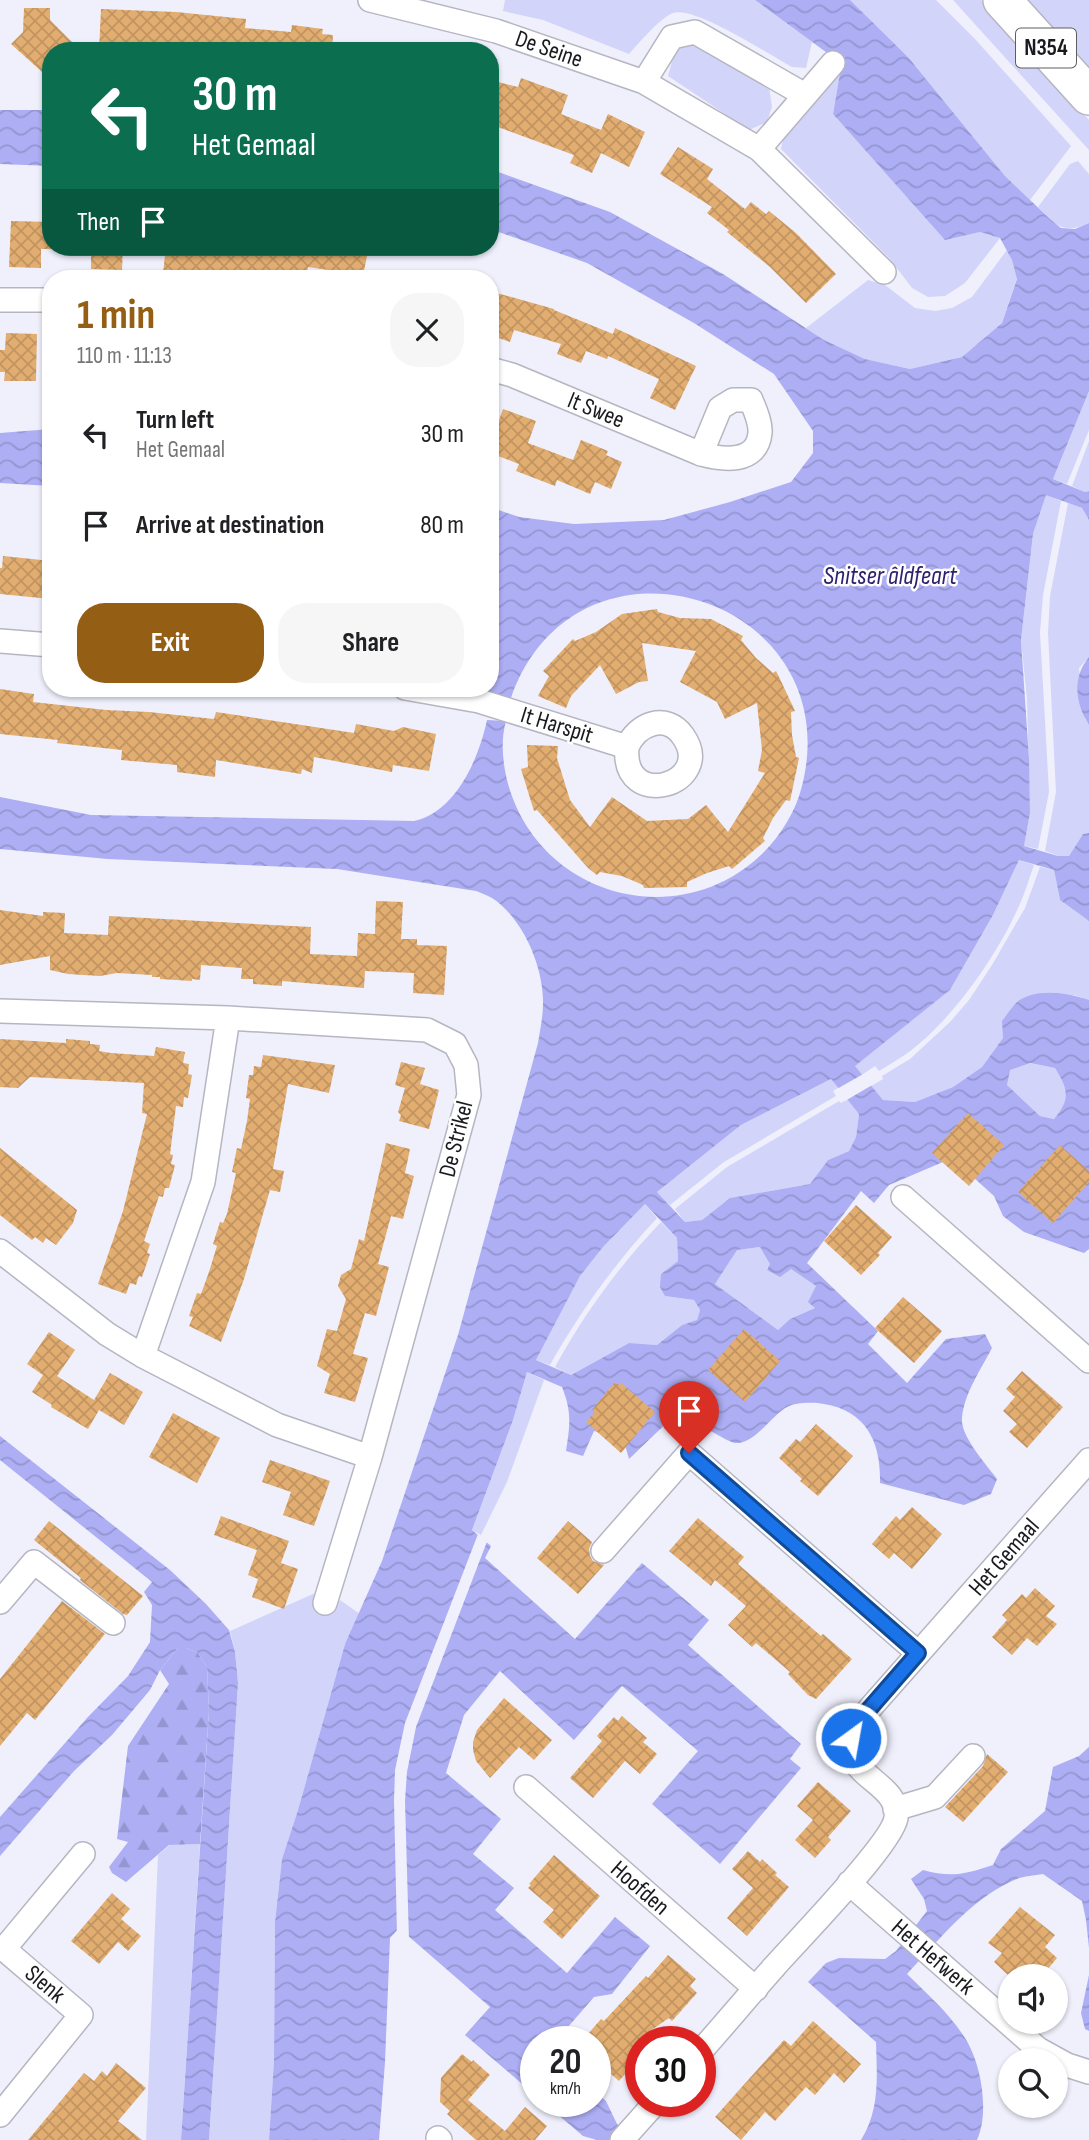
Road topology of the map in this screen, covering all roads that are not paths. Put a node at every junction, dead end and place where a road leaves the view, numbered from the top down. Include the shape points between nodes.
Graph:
1 (370, 0) edge
2 (1002, 0) edge
3 (832, 63) dead end
4 (644, 82) junction
5 (805, 95) junction
6 (1089, 96) edge
7 (759, 149) junction
8 (884, 272) dead end
9 (0, 300) edge
10 (42, 300) edge
11 (499, 371) edge
12 (701, 454) dead end
13 (0, 641) edge
14 (42, 644) edge
15 (456, 697) edge
16 (627, 747) dead end
17 (0, 1011) edge
18 (228, 1018) junction
19 (903, 1197) dead end
20 (0, 1251) edge
21 (143, 1356) junction
22 (1089, 1361) edge
23 (370, 1457) junction
24 (1089, 1460) edge
25 (603, 1551) dead end
26 (0, 1602) edge
27 (325, 1603) dead end
28 (113, 1623) dead end
29 (918, 1653) junction
30 (973, 1756) dead end
31 (526, 1787) dead end
32 (895, 1809) junction
33 (83, 1854) dead end
34 (849, 1883) junction
35 (755, 1989) junction
36 (716, 2034) edge
37 (1089, 2072) edge
38 (0, 2115) edge
39 (642, 2117) edge
40 (622, 2140) edge

1 - 4 street, De Seine via 496,31
2 - 6 main road, N354
3 - 5 street
4 - 5 street via 672,37 695,32
4 - 7 street, De Seine
5 - 7 street
7 - 8 street, De Seine
9 - 10 street
11 - 12 street, It Swee
13 - 14 street
15 - 16 street, It Harspit
17 - 18 street, De Strikel
18 - 21 street via 204,1182
18 - 23 street, De Strikel via 427,1030 454,1044 466,1065 469,1095
19 - 22 street
20 - 21 street via 107,1334
21 - 23 street via 277,1425
23 - 27 street, De Strikel
24 - 29 street, Het Gemaal
25 - 29 street via 689,1453
26 - 28 street via 34,1562
29 - 32 street, Het Gemaal via 857,1723 851,1738 857,1766 892,1798
30 - 32 street via 935,1797
31 - 35 street, Hoofden
32 - 34 street via 894,1826
33 - 38 street, Slenk via 4,1950 81,2015
34 - 35 street
34 - 37 street, Het Hefwerk via 1038,2049
35 - 36 street
39 - 40 street

